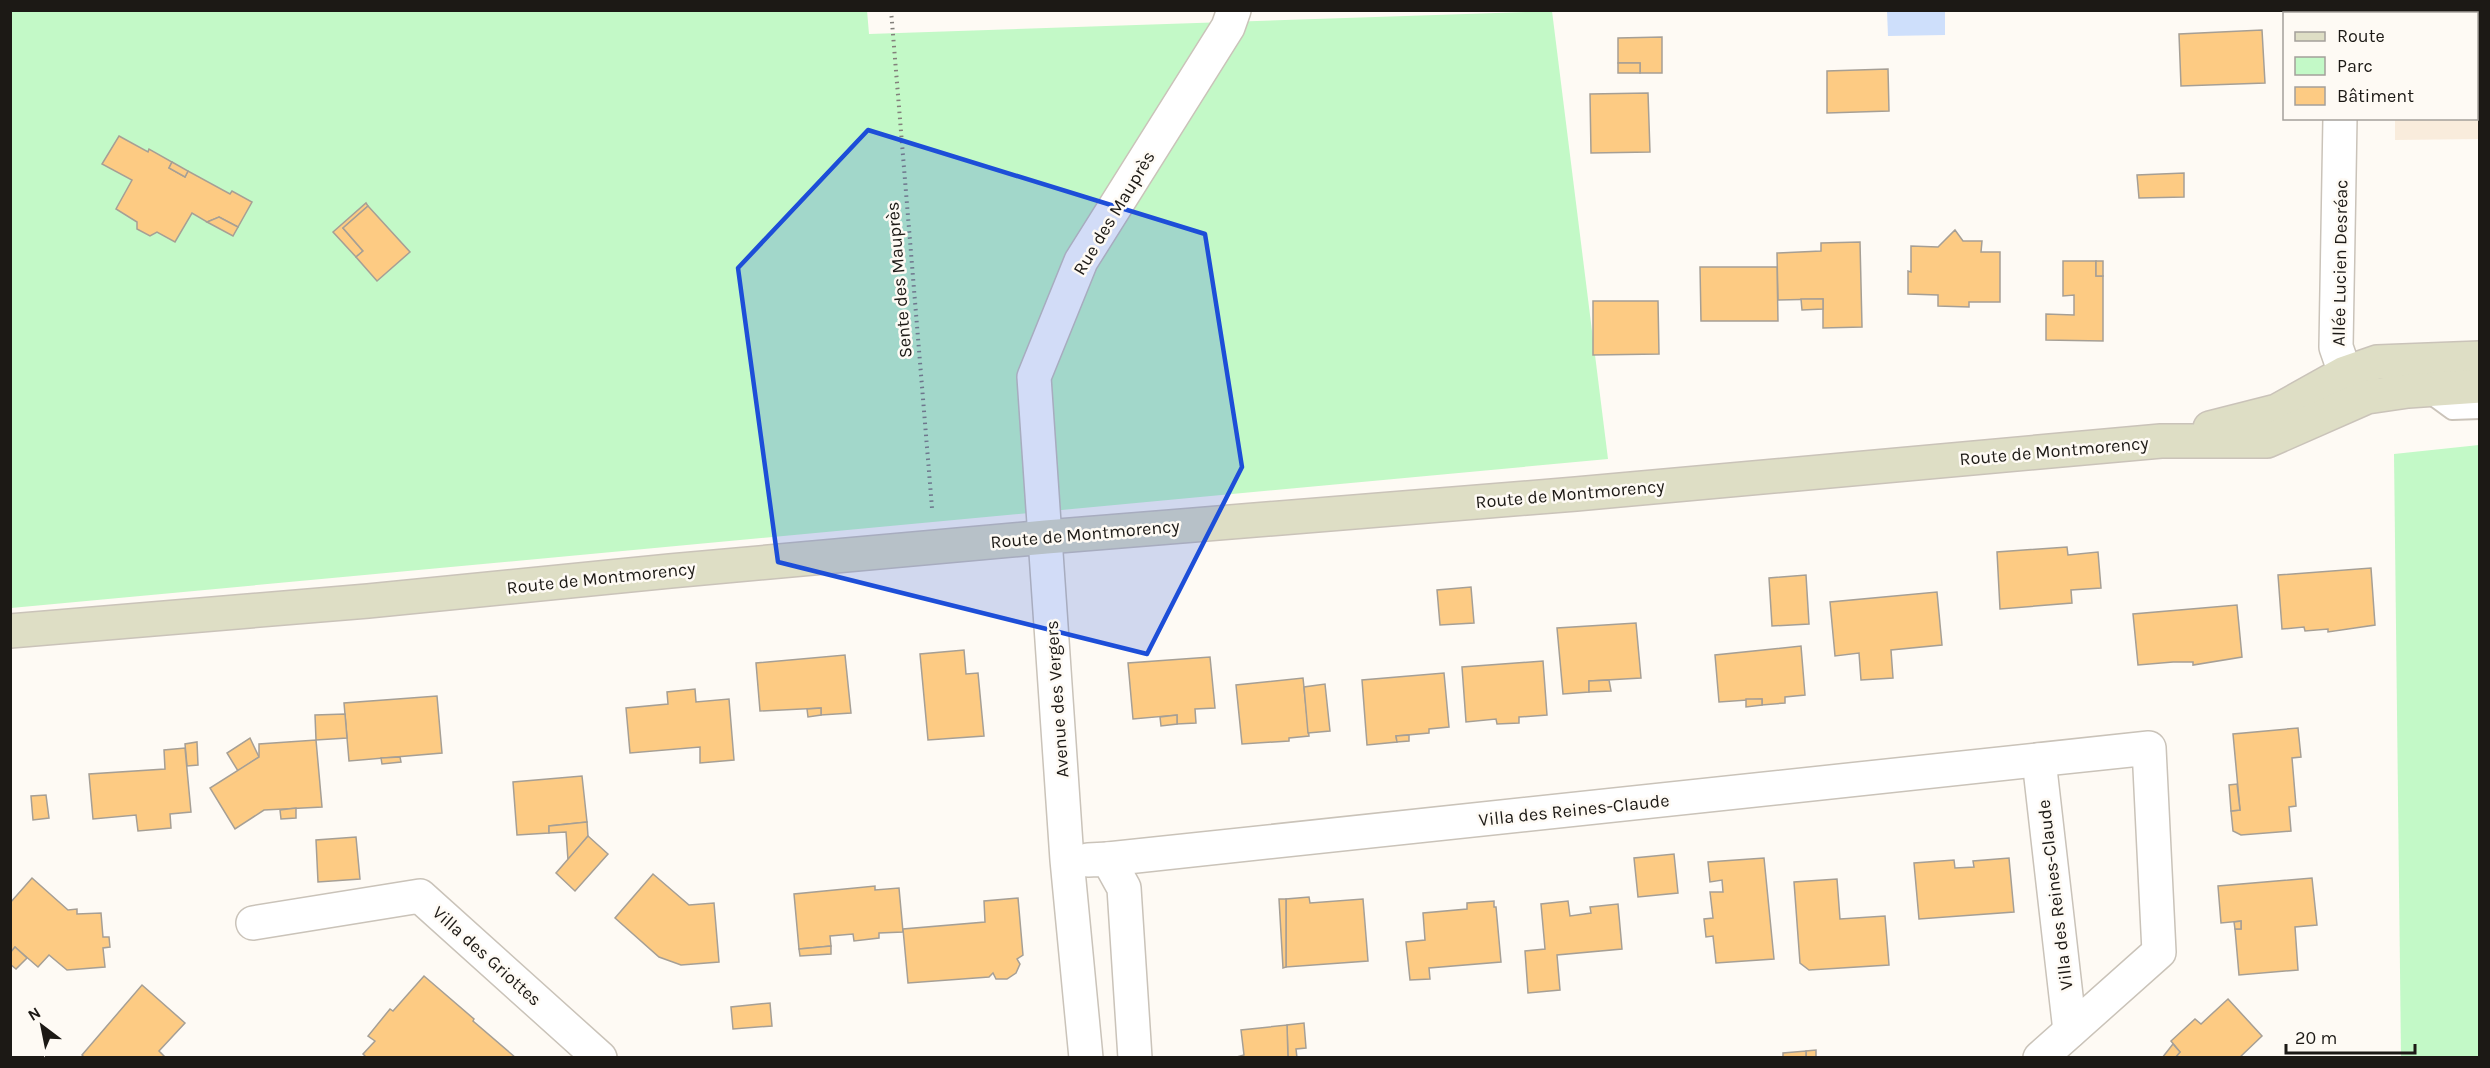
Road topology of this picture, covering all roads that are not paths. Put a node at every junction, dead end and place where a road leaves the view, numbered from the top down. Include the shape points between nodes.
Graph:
1 (1234, 10) edge
2 (2340, 120) edge
3 (2480, 358) edge
4 (2345, 373) junction
5 (2480, 386) edge
6 (2423, 389) junction
7 (2367, 397) junction
8 (2480, 410) edge
9 (2161, 441) junction
10 (1046, 537) junction
11 (10, 631) edge
12 (2039, 760) junction
13 (1108, 859) junction
14 (1067, 860) junction
15 (253, 923) dead end
16 (2070, 1031) junction
17 (1128, 1057) edge
18 (600, 1058) edge
19 (1086, 1058) edge
20 (2040, 1058) edge

1 - 10 street, Rue des Mauprès via 1082,261 1034,377
2 - 4 street, Allée Lucien Desréac via 2335,324 2336,347
3 - 4 street, Route de Montmorency via 2377,362
4 - 7 street, Allée Lucien Desréac
4 - 9 street, Route de Montmorency via 2277,411
5 - 6 street, Route de Montmorency
6 - 7 street, Route de Montmorency
6 - 8 lane via 2452,411
7 - 9 street, Route de Montmorency via 2267,441
9 - 10 street, Route de Montmorency
10 - 11 street, Route de Montmorency
10 - 14 street, Avenue des Vergers
12 - 13 street, Villa des Reines-Claude
12 - 16 street, Villa des Reines-Claude
12 - 16 street, Villa des Reines-Claude via 2149,748 2159,952
13 - 14 street
13 - 17 street via 1124,888
14 - 19 street, Avenue des Vergers
15 - 18 street, Villa des Griottes via 420,896
16 - 20 street, Villa des Reines-Claude

